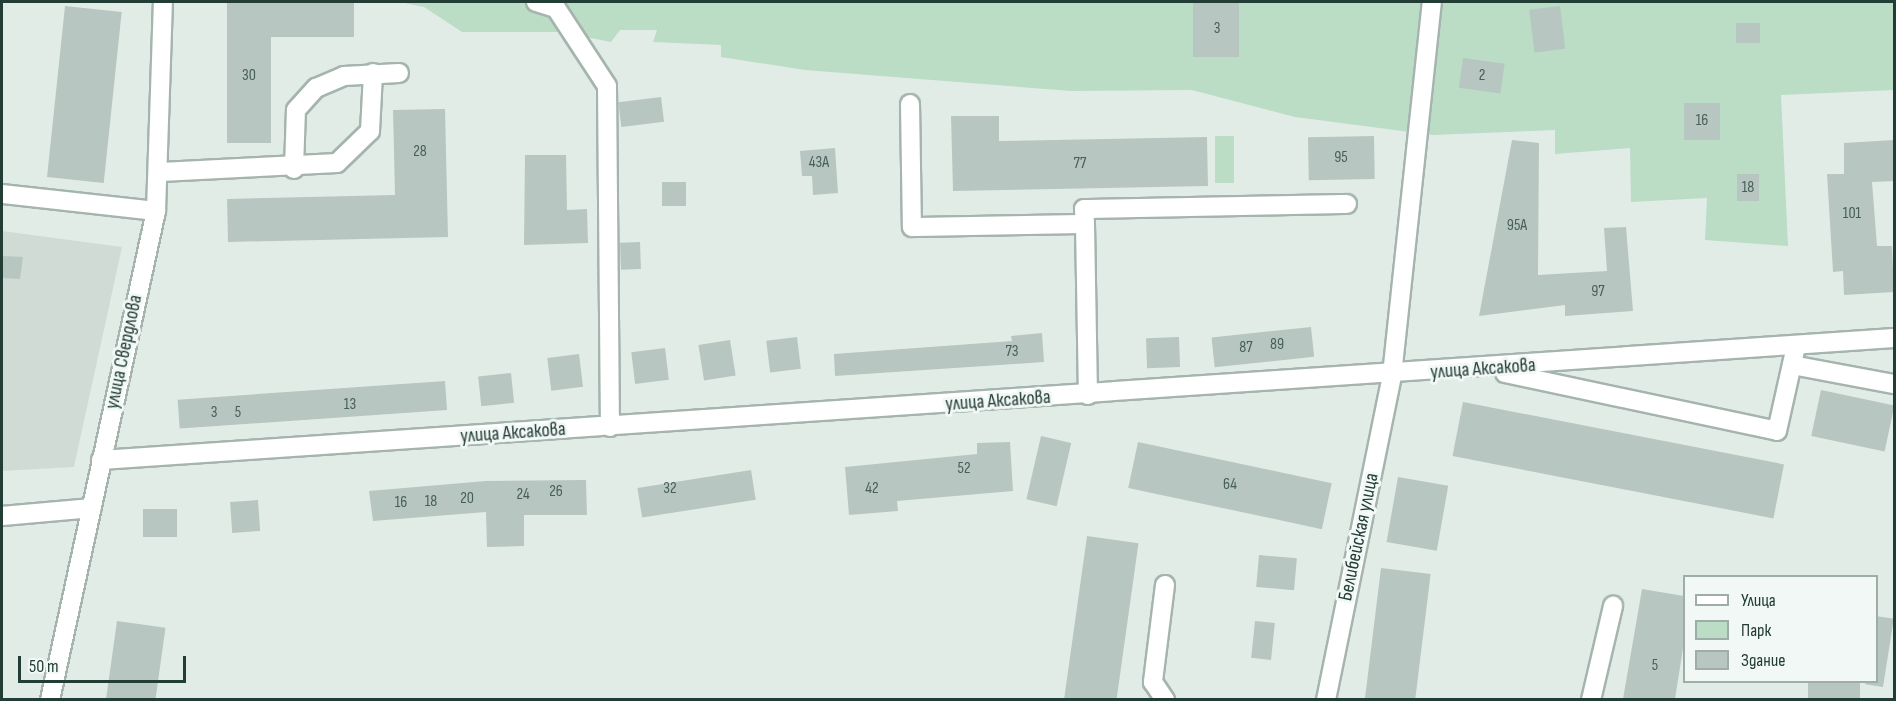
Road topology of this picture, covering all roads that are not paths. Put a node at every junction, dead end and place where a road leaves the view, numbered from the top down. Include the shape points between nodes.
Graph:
1 (163, 2) edge
2 (536, 2) edge
3 (1432, 2) edge
4 (373, 73) junction
5 (399, 73) dead end
6 (910, 104) dead end
7 (294, 168) junction
8 (161, 171) junction
9 (2, 194) edge
10 (1347, 204) dead end
11 (156, 211) junction
12 (1085, 224) junction
13 (1894, 338) edge
14 (1796, 346) junction
15 (1792, 365) junction
16 (1483, 369) junction
17 (1392, 375) junction
18 (1894, 384) edge
19 (1088, 396) junction
20 (610, 427) junction
21 (101, 460) junction
22 (92, 508) junction
23 (2, 516) edge
24 (1165, 585) dead end
25 (1613, 606) dead end
26 (50, 699) edge
27 (1165, 699) edge
28 (1326, 699) edge
29 (1591, 699) edge

1 - 8 street, улица Свердлова
2 - 20 street via 556,8 607,86
3 - 17 street, Белибейская улица
4 - 5 street
4 - 7 street via 316,88 296,110
4 - 7 street via 370,131 337,163
6 - 12 street via 912,227
7 - 8 street
8 - 11 street, улица Свердлова
9 - 11 street
10 - 12 street via 1084,209
11 - 21 street, улица Свердлова
12 - 19 street
13 - 14 street, улица Аксакова
14 - 15 street
14 - 16 street, улица Аксакова
15 - 16 street via 1777,431
15 - 18 street
16 - 17 street, улица Аксакова
17 - 19 street, улица Аксакова
17 - 28 street, Белибейская улица
19 - 20 street, улица Аксакова
20 - 21 street, улица Аксакова
21 - 22 street, улица Свердлова
22 - 23 street
22 - 26 street, улица Свердлова
24 - 27 street via 1153,682
25 - 29 street

